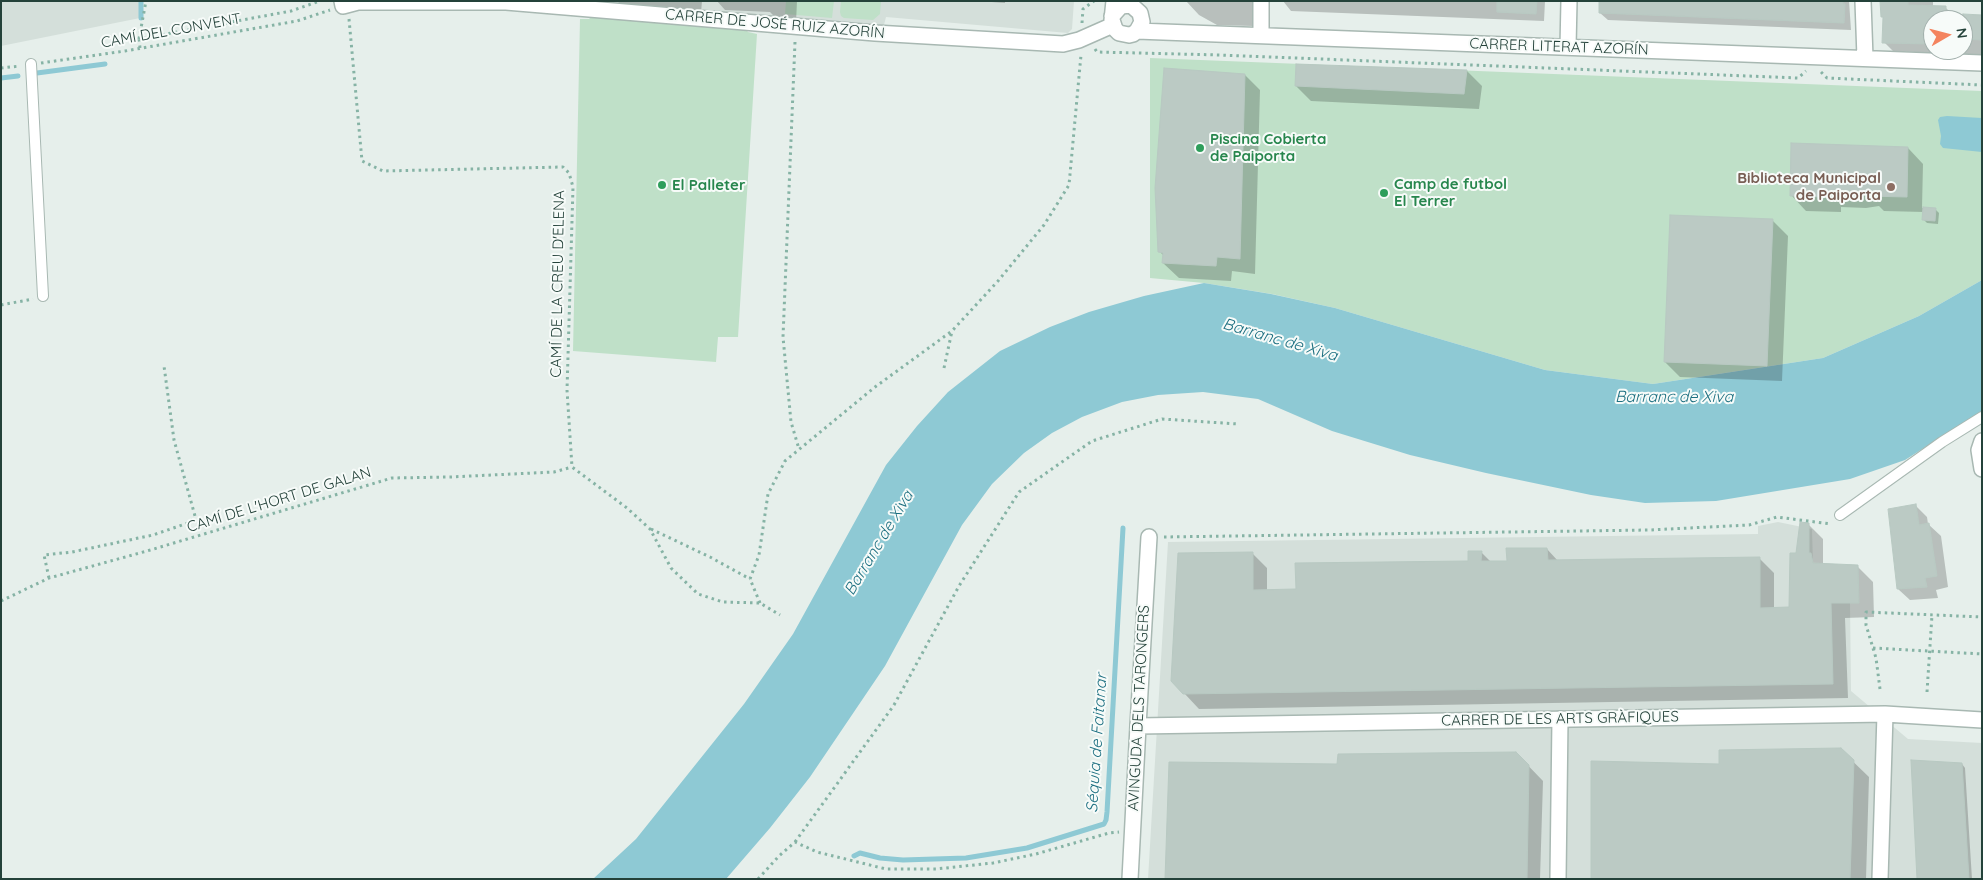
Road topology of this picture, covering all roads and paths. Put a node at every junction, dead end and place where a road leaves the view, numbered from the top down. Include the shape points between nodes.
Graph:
1 (146, 1) edge
2 (320, 1) edge
3 (1261, 1) edge
4 (1568, 1) edge
5 (1863, 1) edge
6 (343, 4) edge
7 (1135, 4) edge
8 (1113, 14) edge
9 (796, 26) junction
10 (1137, 31) junction
11 (1261, 35) junction
12 (1082, 38) junction
13 (139, 39) junction
14 (1568, 47) junction
15 (140, 48) junction
16 (1157, 53) dead end
17 (1865, 58) junction
18 (1982, 63) edge
19 (31, 64) junction
20 (1, 68) edge
21 (1982, 85) edge
22 (43, 296) joint
23 (1, 306) edge
24 (952, 330) junction
25 (164, 366) dead end
26 (944, 368) dead end
27 (1982, 417) edge
28 (1238, 424) dead end
29 (1980, 445) edge
30 (799, 449) junction
31 (572, 467) junction
32 (1982, 469) edge
33 (1840, 515) joint
34 (650, 529) junction
35 (1148, 537) joint
36 (49, 578) junction
37 (750, 579) junction
38 (1, 601) edge
39 (760, 603) junction
40 (780, 615) dead end
41 (1932, 615) junction
42 (1982, 617) edge
43 (1873, 648) junction
44 (1930, 651) junction
45 (1982, 654) edge
46 (1880, 689) dead end
47 (1927, 692) dead end
48 (1885, 714) junction
49 (1560, 719) junction
50 (1982, 720) edge
51 (1138, 726) junction
52 (1133, 831) junction
53 (795, 842) junction
54 (758, 879) edge
55 (1130, 879) edge
56 (1558, 879) edge
57 (1880, 879) edge

1 - 13 path
2 - 13 path via 291,11
3 - 11 street
4 - 14 street
5 - 17 street
6 - 9 street, CARRER DE JOSÉ RUIZ AZORÍN via 506,2
6 - 15 path, CAMÍ DEL CONVENT via 297,21
6 - 31 path, CAMÍ DE LA CREU D'ELENA via 349,16 362,162 383,171 562,167 569,173 572,187 568,390
7 - 8 street via 1121,6
7 - 10 street via 1142,17
8 - 10 street via 1115,29 1124,34
8 - 12 street, CARRER DE JOSÉ RUIZ AZORÍN
9 - 12 street, CARRER DE JOSÉ RUIZ AZORÍN via 1063,44
9 - 30 path via 783,337 791,422
10 - 11 street, CARRER LITERAT AZORÍN
11 - 14 street, CARRER LITERAT AZORÍN
12 - 24 path via 1069,185 1044,225
13 - 15 path
14 - 17 street, CARRER LITERAT AZORÍN
15 - 19 path, CAMÍ DEL CONVENT
16 - 21 path via 1798,78 1805,71 1821,71 1827,78
17 - 18 street, CARRER LITERAT AZORÍN
19 - 20 path, CAMÍ DEL CONVENT
19 - 22 lane
22 - 23 path
24 - 26 path
24 - 30 path
25 - 36 path via 174,440 195,516 191,522 153,535 44,555
27 - 33 lane
28 - 53 path via 1162,419 1092,441 1019,492 959,586 894,705
29 - 32 street
30 - 37 path via 785,461 768,494 759,555
31 - 34 path
31 - 36 path, CAMÍ DE L'HORT DE GALAN via 554,472 392,478
33 - 35 path via 1832,524 1777,517 1749,525 1650,530
34 - 37 path via 710,556
34 - 39 path via 671,568 698,594 723,602
35 - 51 street, AVINGUDA DELS TARONGERS
36 - 38 path, CAMÍ DE L'HORT DE GALAN
37 - 39 path
39 - 40 path
41 - 42 path
41 - 43 path via 1866,612
41 - 44 path
43 - 44 path
43 - 46 path
44 - 45 path
44 - 47 path
48 - 49 street, CARRER DE LES ARTS GRÀFIQUES
48 - 50 street, CARRER DE LES ARTS GRÀFIQUES
48 - 57 street
49 - 51 street, CARRER DE LES ARTS GRÀFIQUES
49 - 56 street
51 - 52 street, AVINGUDA DELS TARONGERS
52 - 53 path via 1109,833 1011,859 936,869 886,869 817,852
52 - 55 street, AVINGUDA DELS TARONGERS
53 - 54 path

